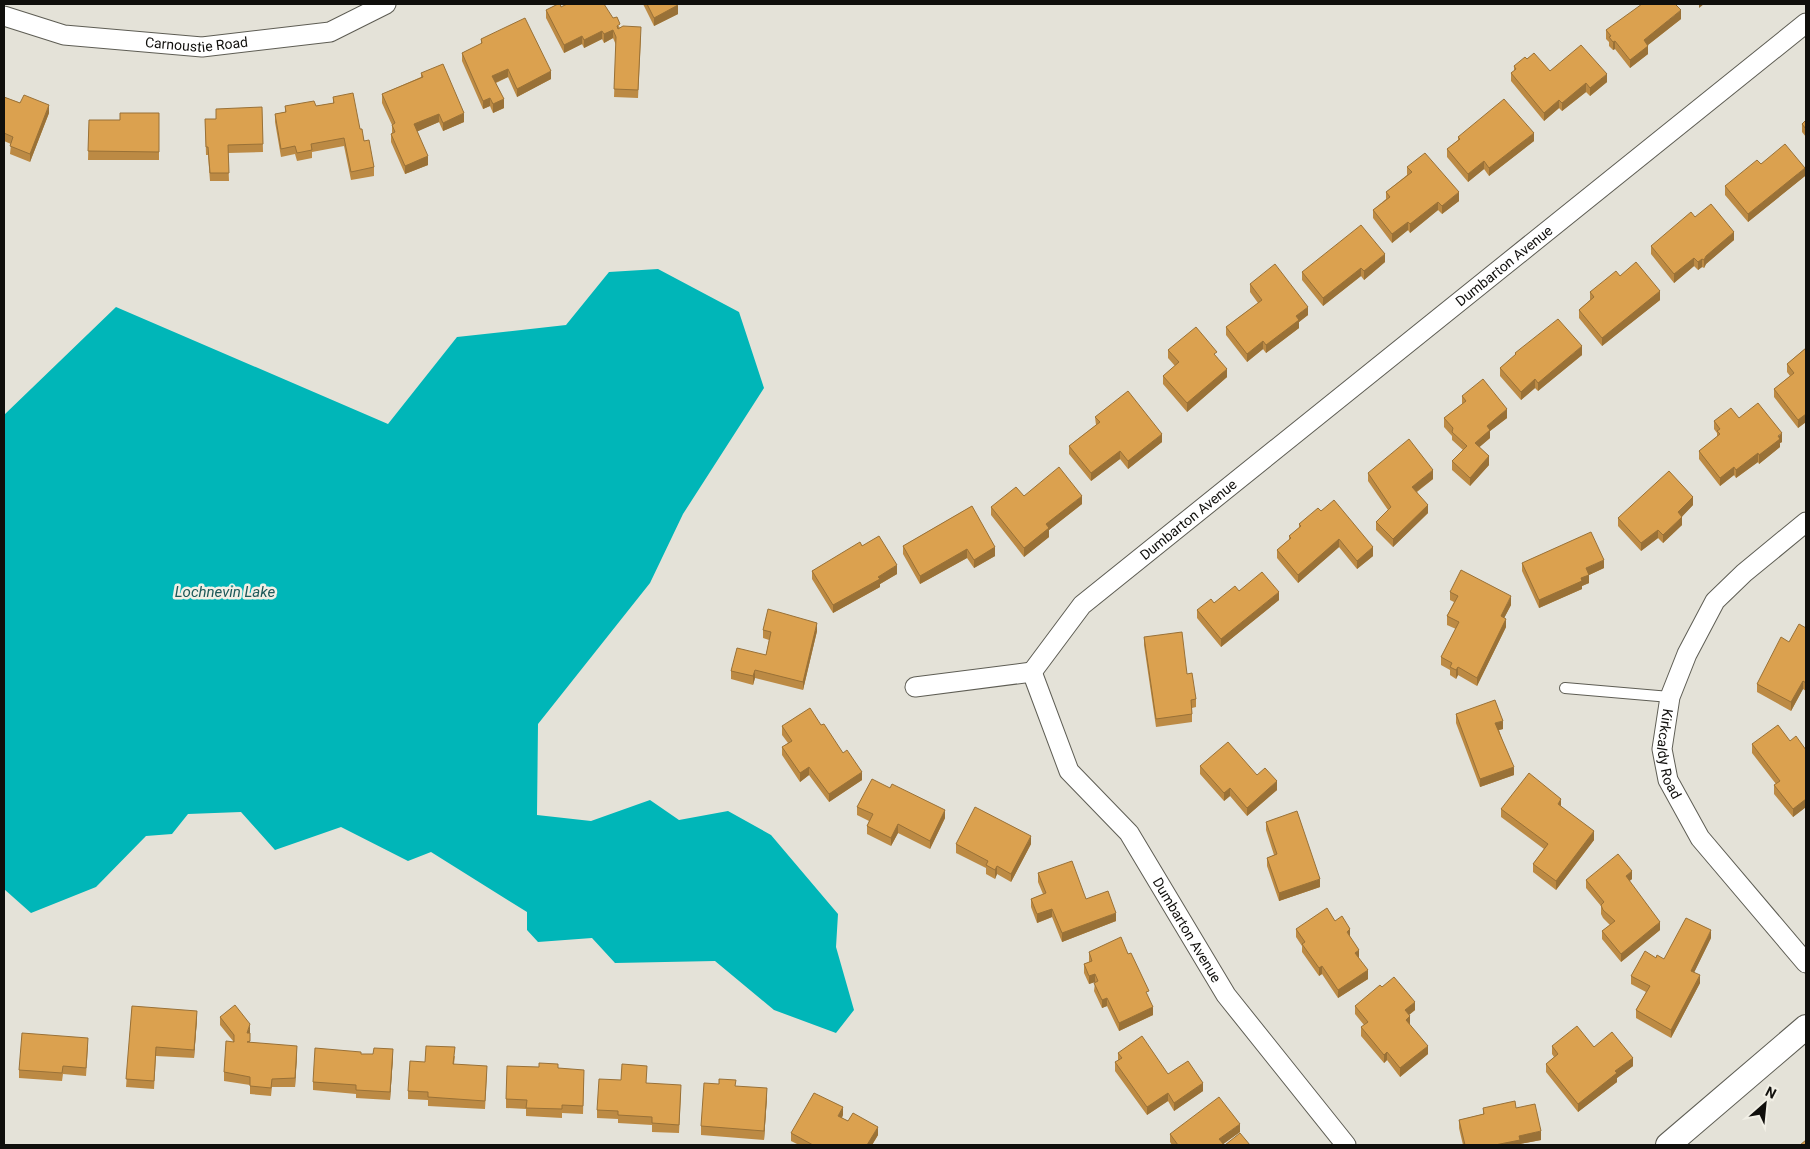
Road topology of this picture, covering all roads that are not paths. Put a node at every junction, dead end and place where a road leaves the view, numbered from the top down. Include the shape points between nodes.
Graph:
1 (386, 4) edge
2 (4, 16) edge
3 (1806, 23) edge
4 (1806, 522) edge
5 (1032, 672) junction
6 (915, 687) dead end
7 (1565, 688) dead end
8 (1670, 697) junction
9 (1806, 963) edge
10 (1806, 1028) edge
11 (1346, 1145) edge
12 (1668, 1145) edge

1 - 2 street, Carnoustie Road via 330,32 202,47 64,35
3 - 5 street, Dumbarton Avenue via 1082,605
4 - 8 street, Kirkcaldy Road via 1715,600 1687,654
5 - 6 street
5 - 11 street, Dumbarton Avenue via 1068,772 1130,833 1226,995
7 - 8 lane
8 - 9 street, Kirkcaldy Road via 1662,749 1668,780 1700,838
10 - 12 street

